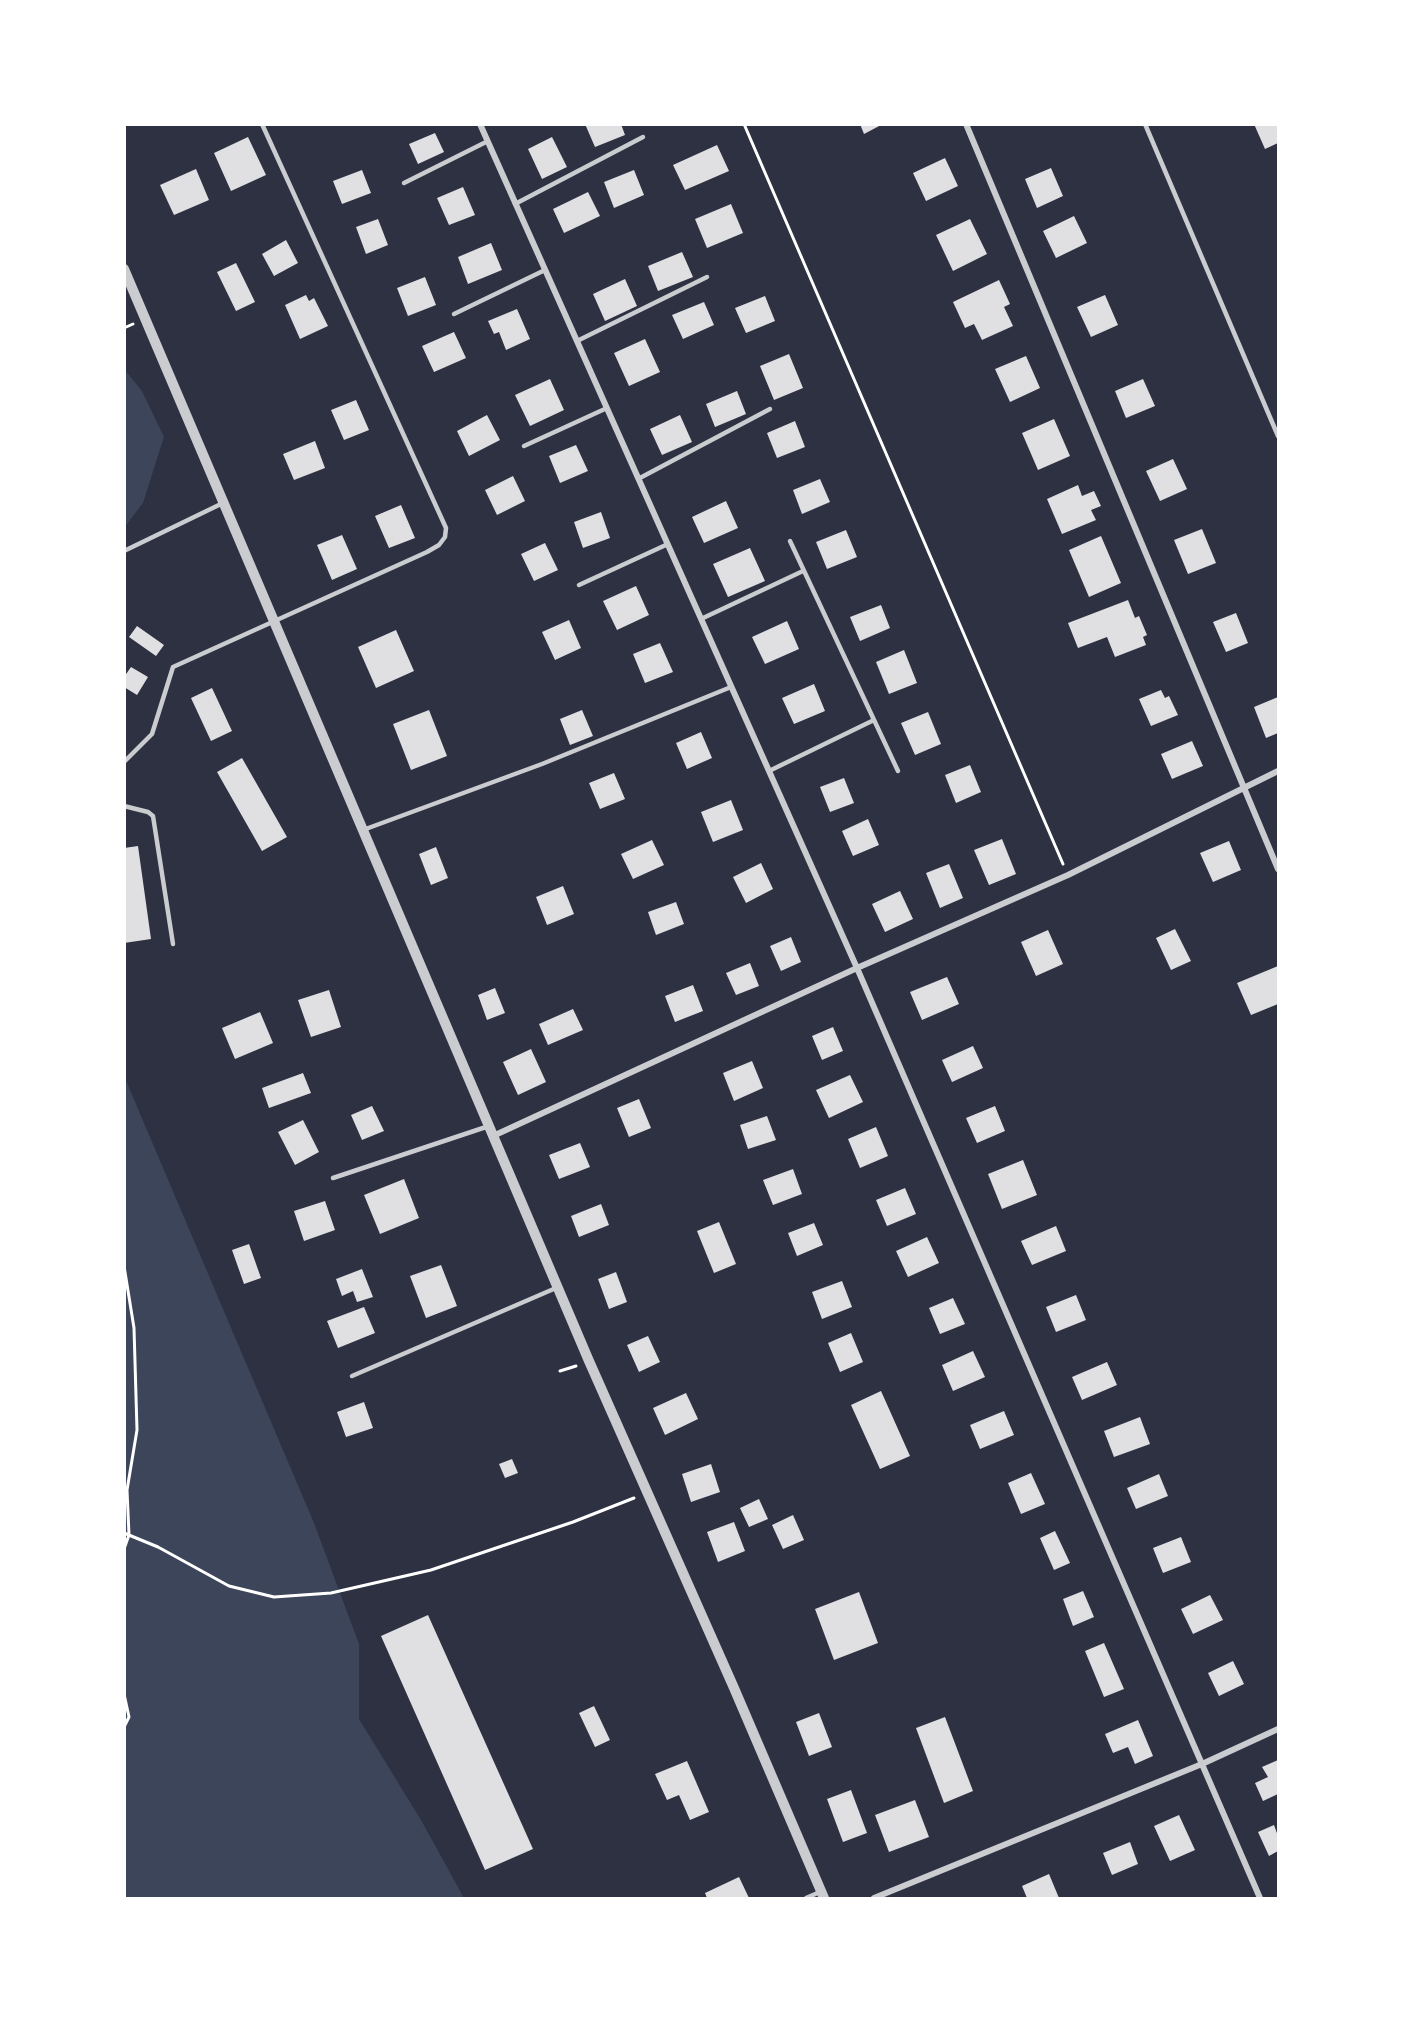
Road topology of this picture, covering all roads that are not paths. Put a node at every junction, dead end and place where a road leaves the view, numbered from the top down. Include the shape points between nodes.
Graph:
1 (262, 124) edge
2 (480, 124) edge
3 (966, 124) edge
4 (1145, 124) edge
5 (643, 137) dead end
6 (488, 141) junction
7 (404, 183) dead end
8 (515, 204) junction
9 (124, 269) edge
10 (545, 270) junction
11 (707, 277) dead end
12 (454, 314) dead end
13 (577, 340) junction
14 (607, 408) junction
15 (770, 409) dead end
16 (1278, 436) edge
17 (524, 446) dead end
18 (638, 479) junction
19 (223, 502) junction
20 (790, 541) dead end
21 (668, 544) junction
22 (124, 551) edge
23 (803, 571) junction
24 (579, 585) dead end
25 (701, 619) junction
26 (275, 622) junction
27 (731, 687) junction
28 (874, 720) junction
29 (124, 762) edge
30 (769, 771) junction
31 (898, 771) dead end
32 (1278, 771) edge
33 (1244, 788) junction
34 (124, 806) edge
35 (363, 830) junction
36 (1278, 869) edge
37 (173, 944) dead end
38 (857, 969) junction
39 (491, 1131) junction
40 (333, 1178) dead end
41 (558, 1287) junction
42 (352, 1376) dead end
43 (1278, 1729) edge
44 (1202, 1764) junction
45 (822, 1895) edge
46 (806, 1899) edge
47 (874, 1899) edge
48 (1260, 1899) edge

1 - 26 lane via 446,528 445,537 427,552
2 - 6 street
3 - 33 street
4 - 16 lane
5 - 8 lane
6 - 7 lane
6 - 8 street
8 - 10 street
9 - 19 street
10 - 12 lane
10 - 13 street
11 - 13 lane
13 - 14 street
14 - 17 lane
14 - 18 street
15 - 18 lane
18 - 21 street
19 - 22 lane
19 - 26 street
20 - 23 lane
21 - 24 lane
21 - 25 street
23 - 25 lane
23 - 28 lane
25 - 27 street
26 - 29 lane via 173,667 152,734
26 - 35 street
27 - 30 street
27 - 35 lane via 542,764
28 - 30 lane
28 - 31 lane
30 - 38 street
32 - 33 street
33 - 36 street
33 - 38 street via 1068,875
34 - 37 lane via 153,816
35 - 39 street
38 - 39 street
38 - 44 street
39 - 40 lane
39 - 41 street
41 - 42 lane
41 - 45 street
43 - 44 street
44 - 47 street
44 - 48 street
45 - 46 lane

